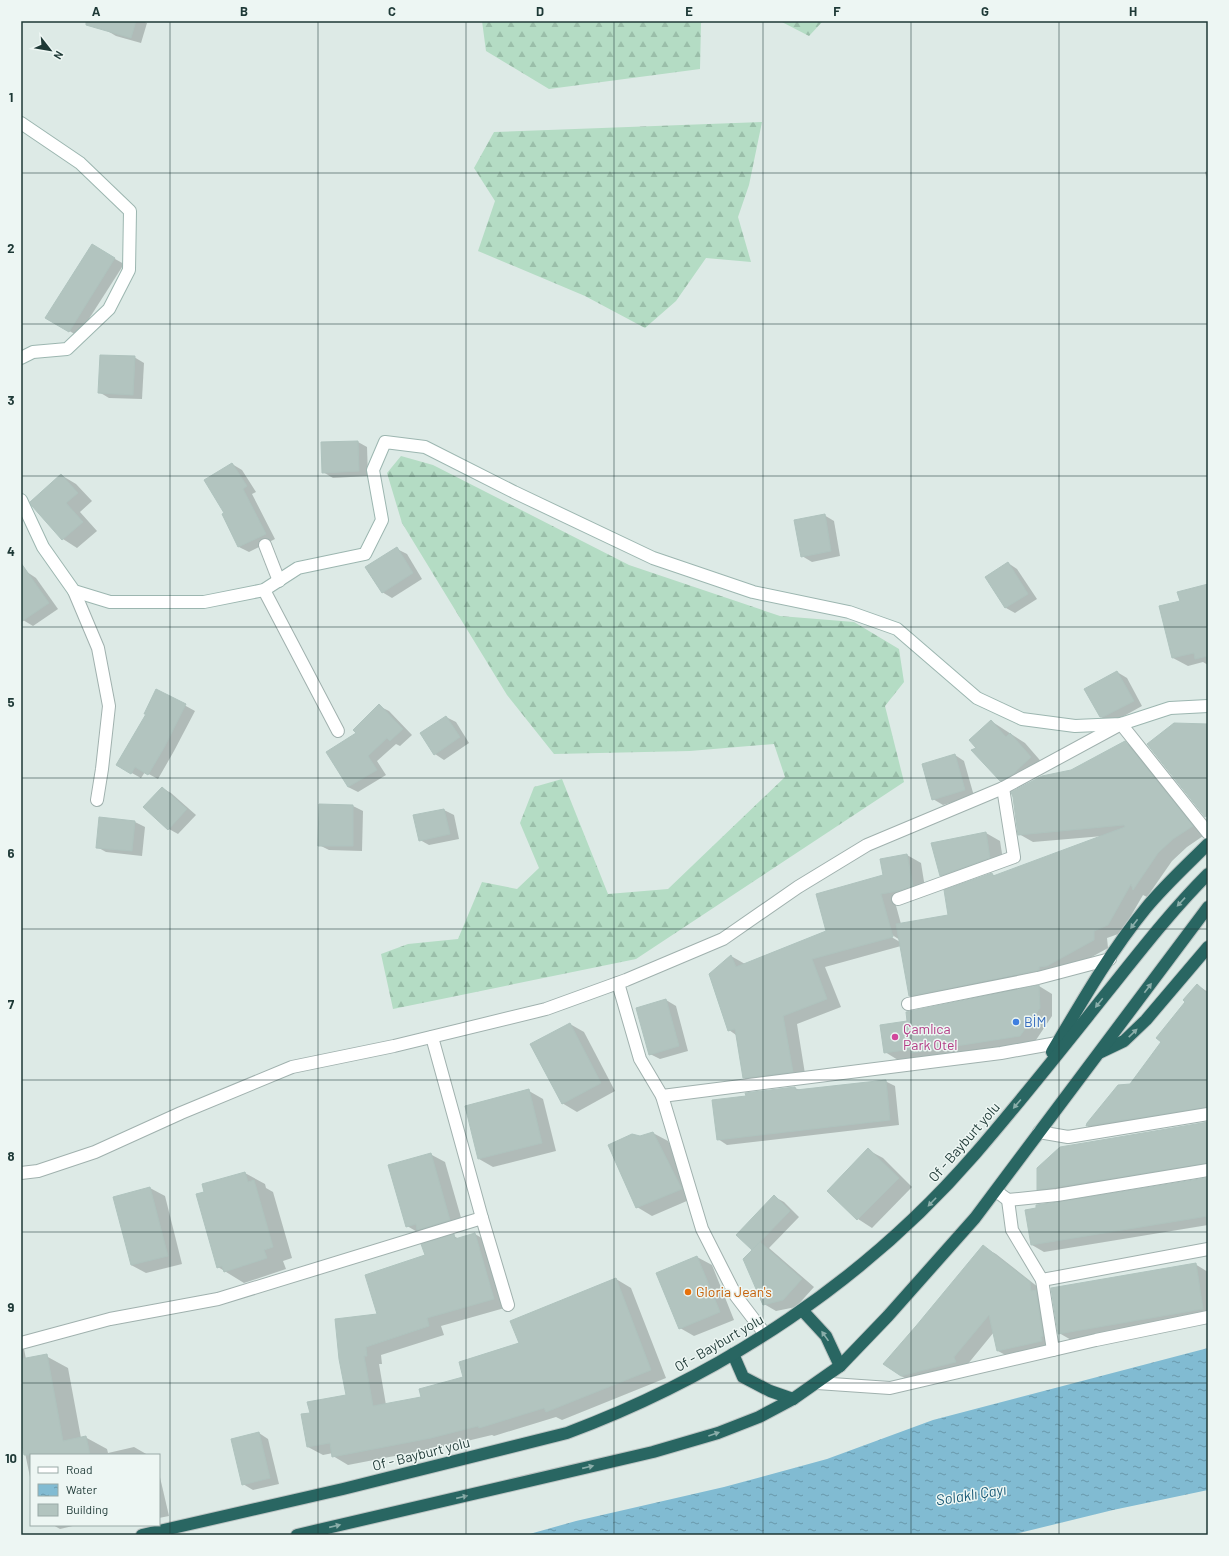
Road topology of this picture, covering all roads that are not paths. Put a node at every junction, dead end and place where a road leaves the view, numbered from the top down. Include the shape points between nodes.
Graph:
1 (21, 123) edge
2 (21, 358) edge
3 (21, 500) edge
4 (265, 545) dead end
5 (279, 581) junction
6 (264, 590) junction
7 (74, 591) junction
8 (1208, 706) edge
9 (1121, 724) junction
10 (338, 731) dead end
11 (1003, 788) junction
12 (97, 800) dead end
13 (1208, 833) edge
14 (1208, 844) edge
15 (1208, 874) edge
16 (898, 899) dead end
17 (1208, 907) edge
18 (1208, 947) edge
19 (1110, 959) junction
20 (618, 983) junction
21 (908, 1004) dead end
22 (432, 1037) junction
23 (1057, 1043) junction
24 (1100, 1053) junction
25 (1032, 1086) junction
26 (662, 1096) junction
27 (1208, 1114) edge
28 (1039, 1132) junction
29 (1208, 1170) edge
30 (21, 1173) edge
31 (996, 1191) junction
32 (1008, 1200) junction
33 (482, 1218) junction
34 (1208, 1249) edge
35 (1042, 1280) junction
36 (508, 1305) dead end
37 (802, 1310) junction
38 (1208, 1317) edge
39 (765, 1334) junction
40 (21, 1343) edge
41 (1053, 1350) junction
42 (732, 1354) junction
43 (840, 1366) junction
44 (817, 1383) junction
45 (793, 1399) junction
46 (142, 1535) edge
47 (297, 1535) edge

1 - 2 street via 80,163 130,211 129,270 109,309 67,349 33,352
3 - 7 street via 43,548
4 - 5 street
5 - 6 street
5 - 9 street via 298,568 365,554 382,520 373,470 385,442 425,447 653,558 753,592 849,612 897,629 977,698 1022,719 1075,726
6 - 7 street via 204,602 110,602
6 - 10 street
7 - 12 street via 98,648 109,706
8 - 9 street via 1170,708
9 - 11 street
9 - 13 street
11 - 16 street via 1014,857
11 - 20 street via 867,845 798,887 723,938
14 -> 19 highway via 1146,908
15 -> 25 highway, Of - Bayburt yolu via 1150,938
24 -> 17 highway
24 -> 18 highway via 1124,1041 1146,1020
19 - 21 street via 1038,978
19 - 23 highway
20 - 22 street via 546,1009
20 - 26 street via 640,1059
22 - 30 street via 292,1067 95,1152 38,1171
22 - 33 street
23 - 25 highway
23 - 26 street via 1001,1053
24 - 28 highway
25 -> 37 highway, Of - Bayburt yolu via 976,1153 918,1215 854,1271
26 - 39 street via 702,1229 736,1296
27 - 28 street via 1068,1137
28 - 31 highway
29 - 32 street via 1057,1195
31 - 32 street
31 - 43 highway via 948,1251
32 - 35 street via 1012,1230
33 - 36 street
33 - 40 street via 218,1299 110,1319
34 - 35 street
35 - 41 street
37 - 39 highway, Of - Bayburt yolu
43 -> 37 highway via 826,1336
38 - 41 street
39 - 42 highway, Of - Bayburt yolu
41 - 44 street via 890,1388
42 - 45 highway via 743,1377
42 - 46 highway, Of - Bayburt yolu via 681,1383 567,1433 343,1489
43 - 44 highway
44 - 45 highway
47 -> 45 highway via 680,1445 759,1417

